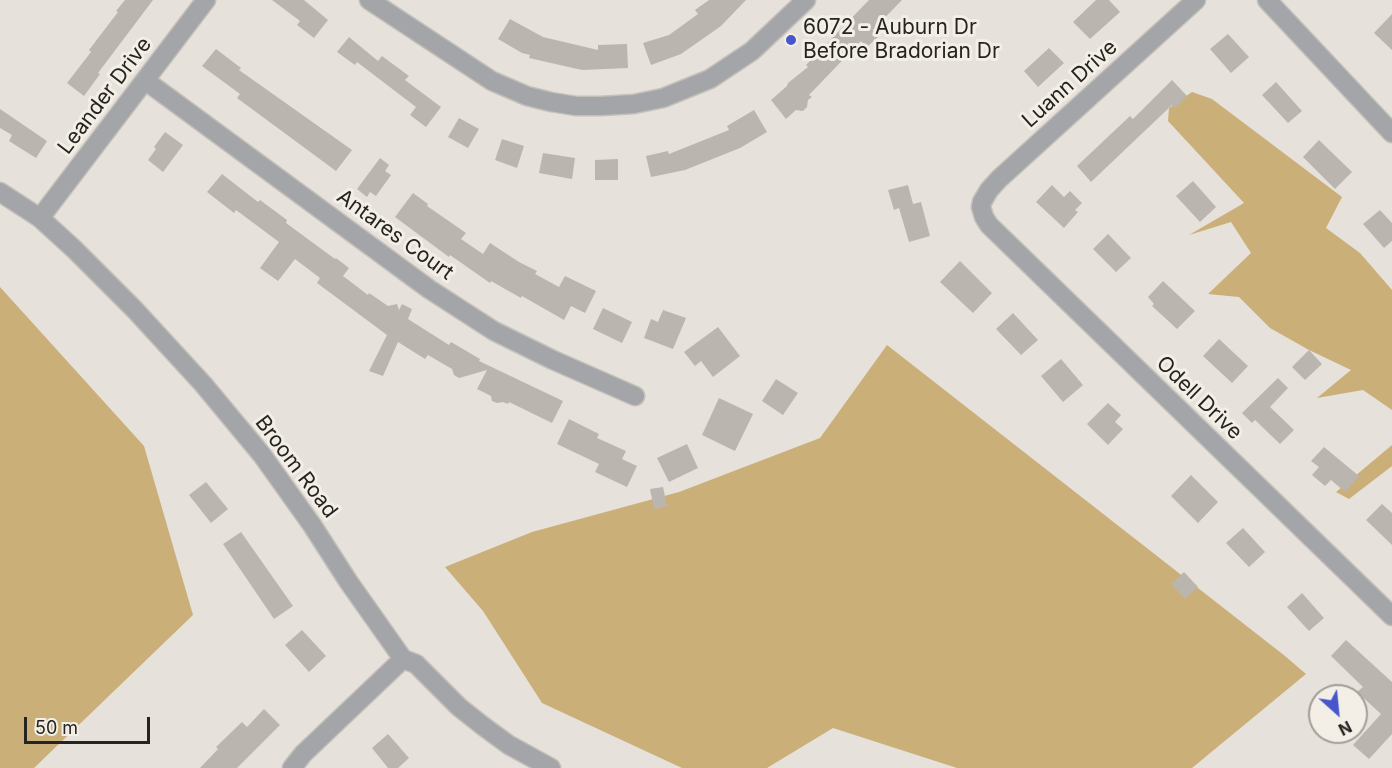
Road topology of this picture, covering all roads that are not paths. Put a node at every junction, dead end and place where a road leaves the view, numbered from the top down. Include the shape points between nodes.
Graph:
1 (206, 0) edge
2 (369, 0) edge
3 (806, 0) edge
4 (1196, 0) edge
5 (1267, 0) edge
6 (146, 81) junction
7 (1392, 133) edge
8 (0, 192) edge
9 (981, 207) joint
10 (40, 218) junction
11 (634, 396) dead end
12 (1392, 616) edge
13 (403, 659) junction
14 (292, 768) edge
15 (551, 768) edge

1 - 6 street, Leander Drive
2 - 3 street via 477,74 503,87 551,102 601,106 663,98 710,79 752,51
4 - 9 street, Luann Drive via 988,190
5 - 7 street
6 - 10 street, Leander Drive
6 - 11 street, Antares Court via 429,289 494,331
8 - 10 street, Broom Road
9 - 12 street, Odell Drive via 989,225
10 - 13 street, Broom Road via 135,310 262,455
13 - 14 street
13 - 15 street, Broom Road via 416,664 483,726

